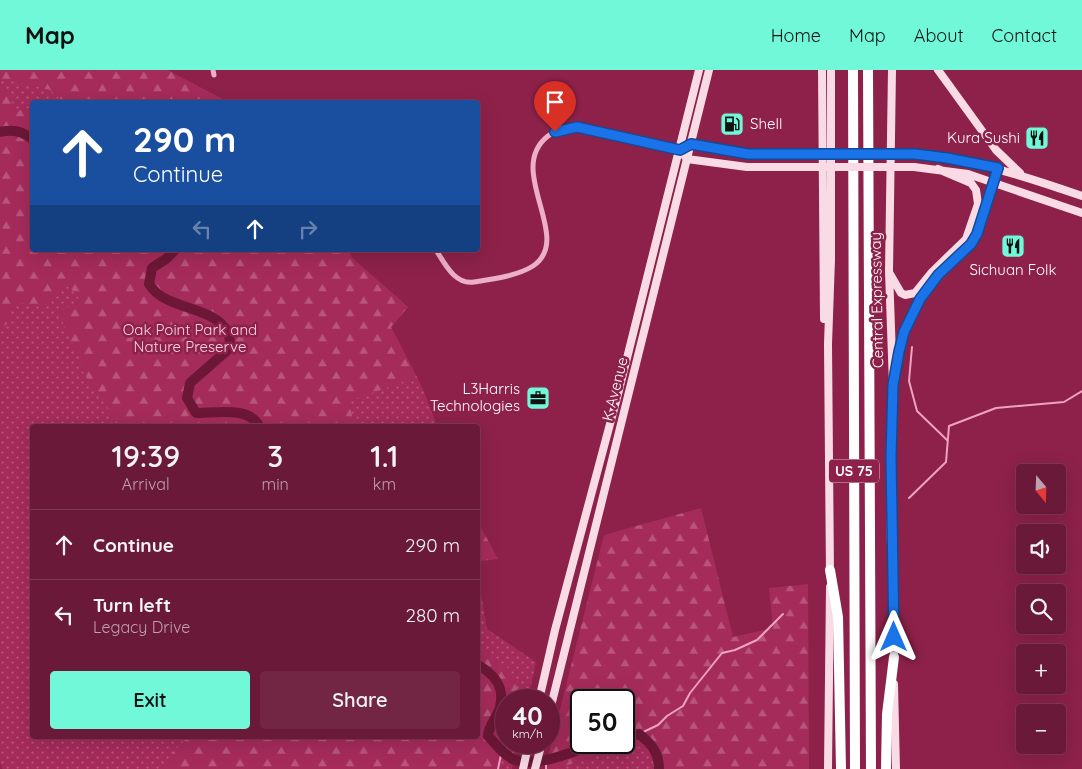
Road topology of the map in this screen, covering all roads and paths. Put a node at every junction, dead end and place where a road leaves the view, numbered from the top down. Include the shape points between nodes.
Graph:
1 (699, 70) edge
2 (709, 70) edge
3 (822, 70) edge
4 (831, 70) edge
5 (853, 70) edge
6 (868, 70) edge
7 (892, 70) edge
8 (938, 70) edge
9 (691, 144) junction
10 (680, 150) junction
11 (748, 154) junction
12 (824, 154) junction
13 (687, 159) junction
14 (747, 167) junction
15 (825, 167) junction
16 (938, 168) junction
17 (998, 168) junction
18 (1026, 177) junction
19 (993, 182) junction
20 (1082, 196) edge
21 (1082, 213) edge
22 (437, 252) edge
23 (889, 271) junction
24 (624, 367) junction
25 (634, 368) junction
26 (828, 371) junction
27 (893, 385) junction
28 (600, 457) junction
29 (612, 459) junction
30 (572, 565) junction
31 (586, 569) junction
32 (830, 570) junction
33 (894, 657) junction
34 (542, 689) edge
35 (555, 689) edge
36 (526, 754) edge
37 (539, 754) edge
38 (523, 769) edge
39 (535, 769) edge
40 (828, 769) edge
41 (841, 769) edge
42 (855, 769) edge
43 (871, 769) edge
44 (886, 769) edge
45 (896, 769) edge

1 - 10 main road, K Avenue
2 - 9 main road, K Avenue
3 - 12 main road
4 - 26 main road
5 - 42 highway, Central Expressway / US 75
6 - 43 highway, Central Expressway / US 75
7 - 23 main road, Central Expressway
8 - 18 main road via 996,150
9 - 10 main road
9 - 11 main road
9 - 13 main road, K Avenue
10 - 13 main road
10 - 22 street via 577,127 555,132 539,147 533,164 547,239 538,261 525,270 506,276 470,282 451,273
10 - 24 main road, K Avenue
11 - 12 main road
11 - 14 main road
12 - 15 main road
12 - 17 main road, bridge via 915,154
13 - 14 main road
13 - 25 main road, K Avenue
14 - 15 main road
15 - 16 main road, bridge
15 - 26 main road via 822,281
16 - 19 main road
16 - 23 main road via 971,183 976,190 978,204 966,239 911,295 898,290
17 - 18 main road
17 - 19 main road
18 - 20 main road
19 - 21 main road
19 - 27 main road via 971,244 929,287 909,320 901,342
23 - 27 main road, Central Expressway
24 - 25 main road
24 - 28 main road, K Avenue
25 - 29 main road, K Avenue
26 - 32 main road
27 - 33 main road, Central Expressway via 890,509
28 - 29 main road
28 - 30 main road, K Avenue
29 - 31 main road, K Avenue
30 - 31 main road
30 - 34 main road, K Avenue
31 - 35 main road, K Avenue
32 - 40 main road
32 - 41 highway via 838,617
33 - 44 highway via 887,714
33 - 45 main road, Central Expressway
36 - 38 main road
37 - 39 main road

